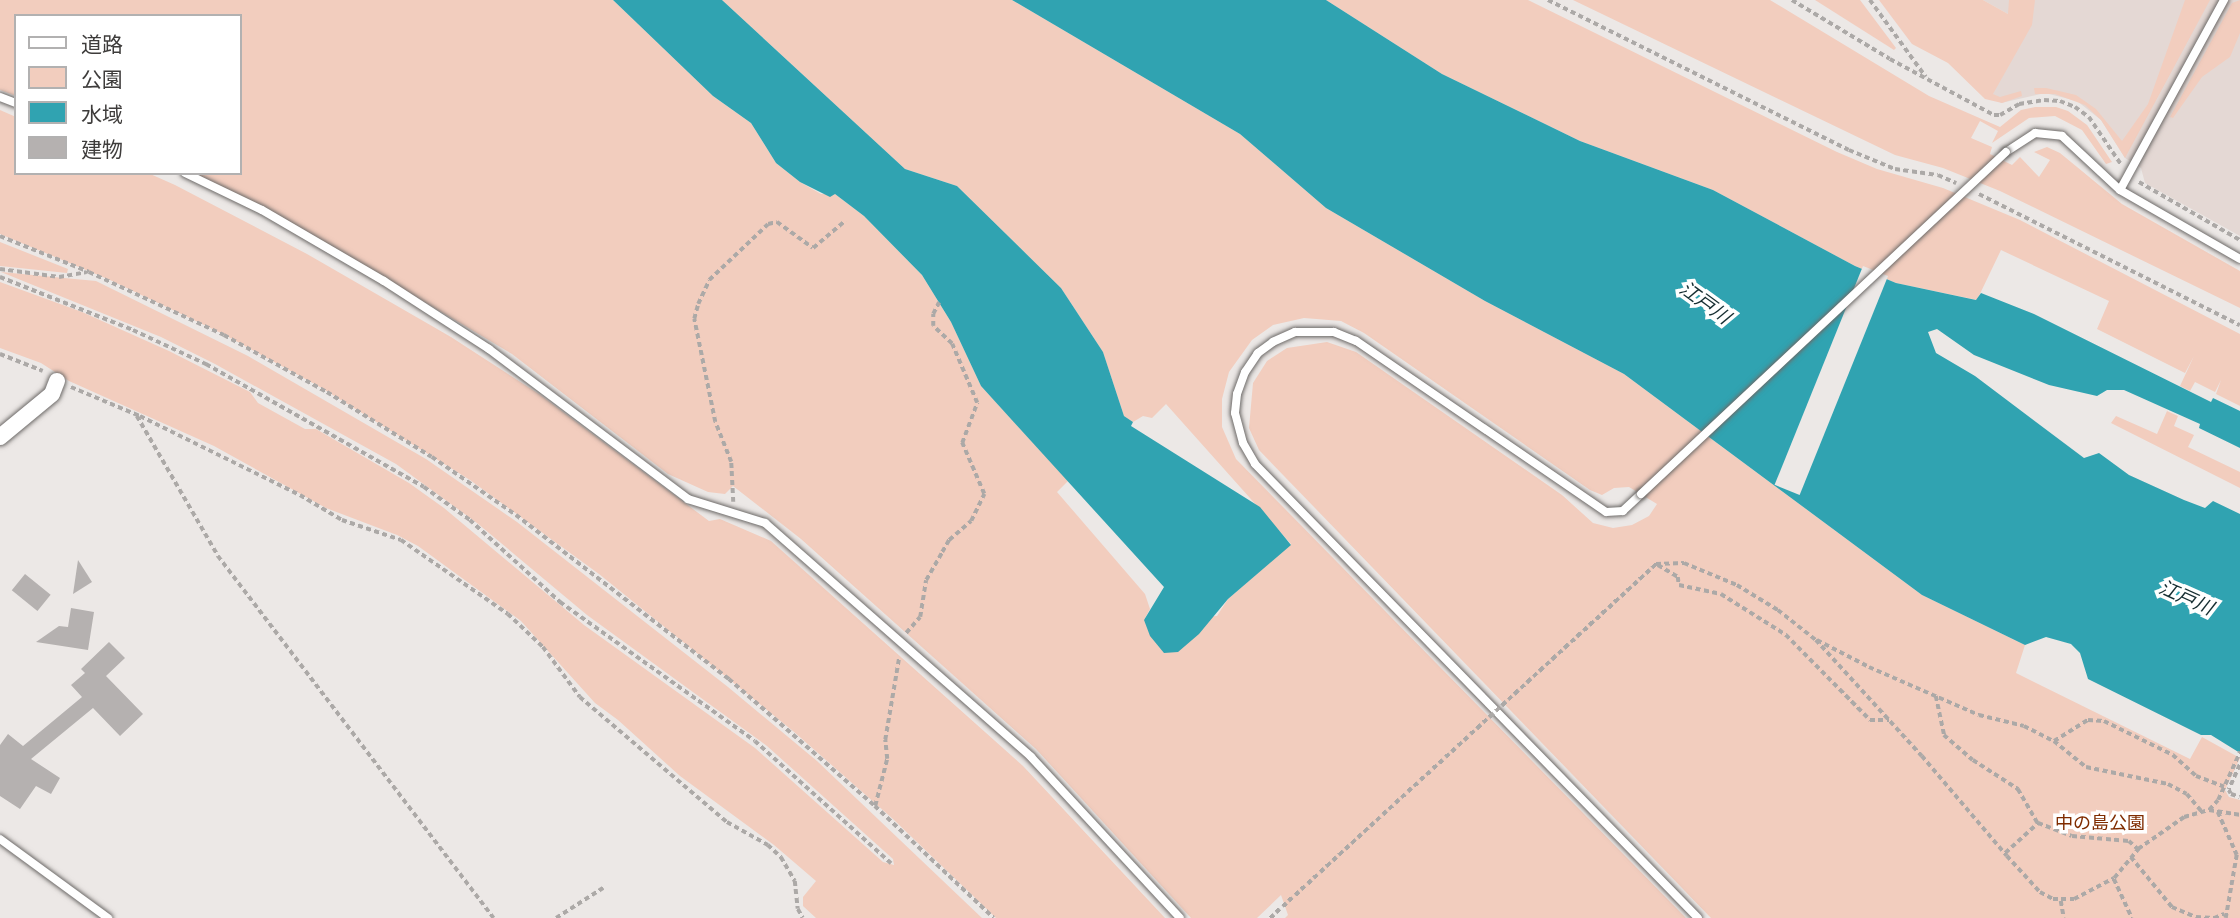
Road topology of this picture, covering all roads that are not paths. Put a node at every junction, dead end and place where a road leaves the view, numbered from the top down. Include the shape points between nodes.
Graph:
1 (2224, 0) edge
2 (189, 175) edge
3 (2120, 190) junction
4 (2240, 259) edge
5 (57, 381) road end
6 (0, 437) edge
7 (0, 839) edge
8 (108, 918) edge
9 (1180, 918) edge
10 (1698, 918) edge

1 - 3 lane
2 - 9 lane via 262,210 489,349 688,499 765,523 1031,757
3 - 4 lane
3 - 10 lane, bridge via 2062,136 2035,133 2006,152 1623,511 1606,512 1594,506 1356,341 1334,332 1295,332 1258,353 1245,372 1235,413 1243,443 1255,464
5 - 6 street via 52,394
7 - 8 lane

